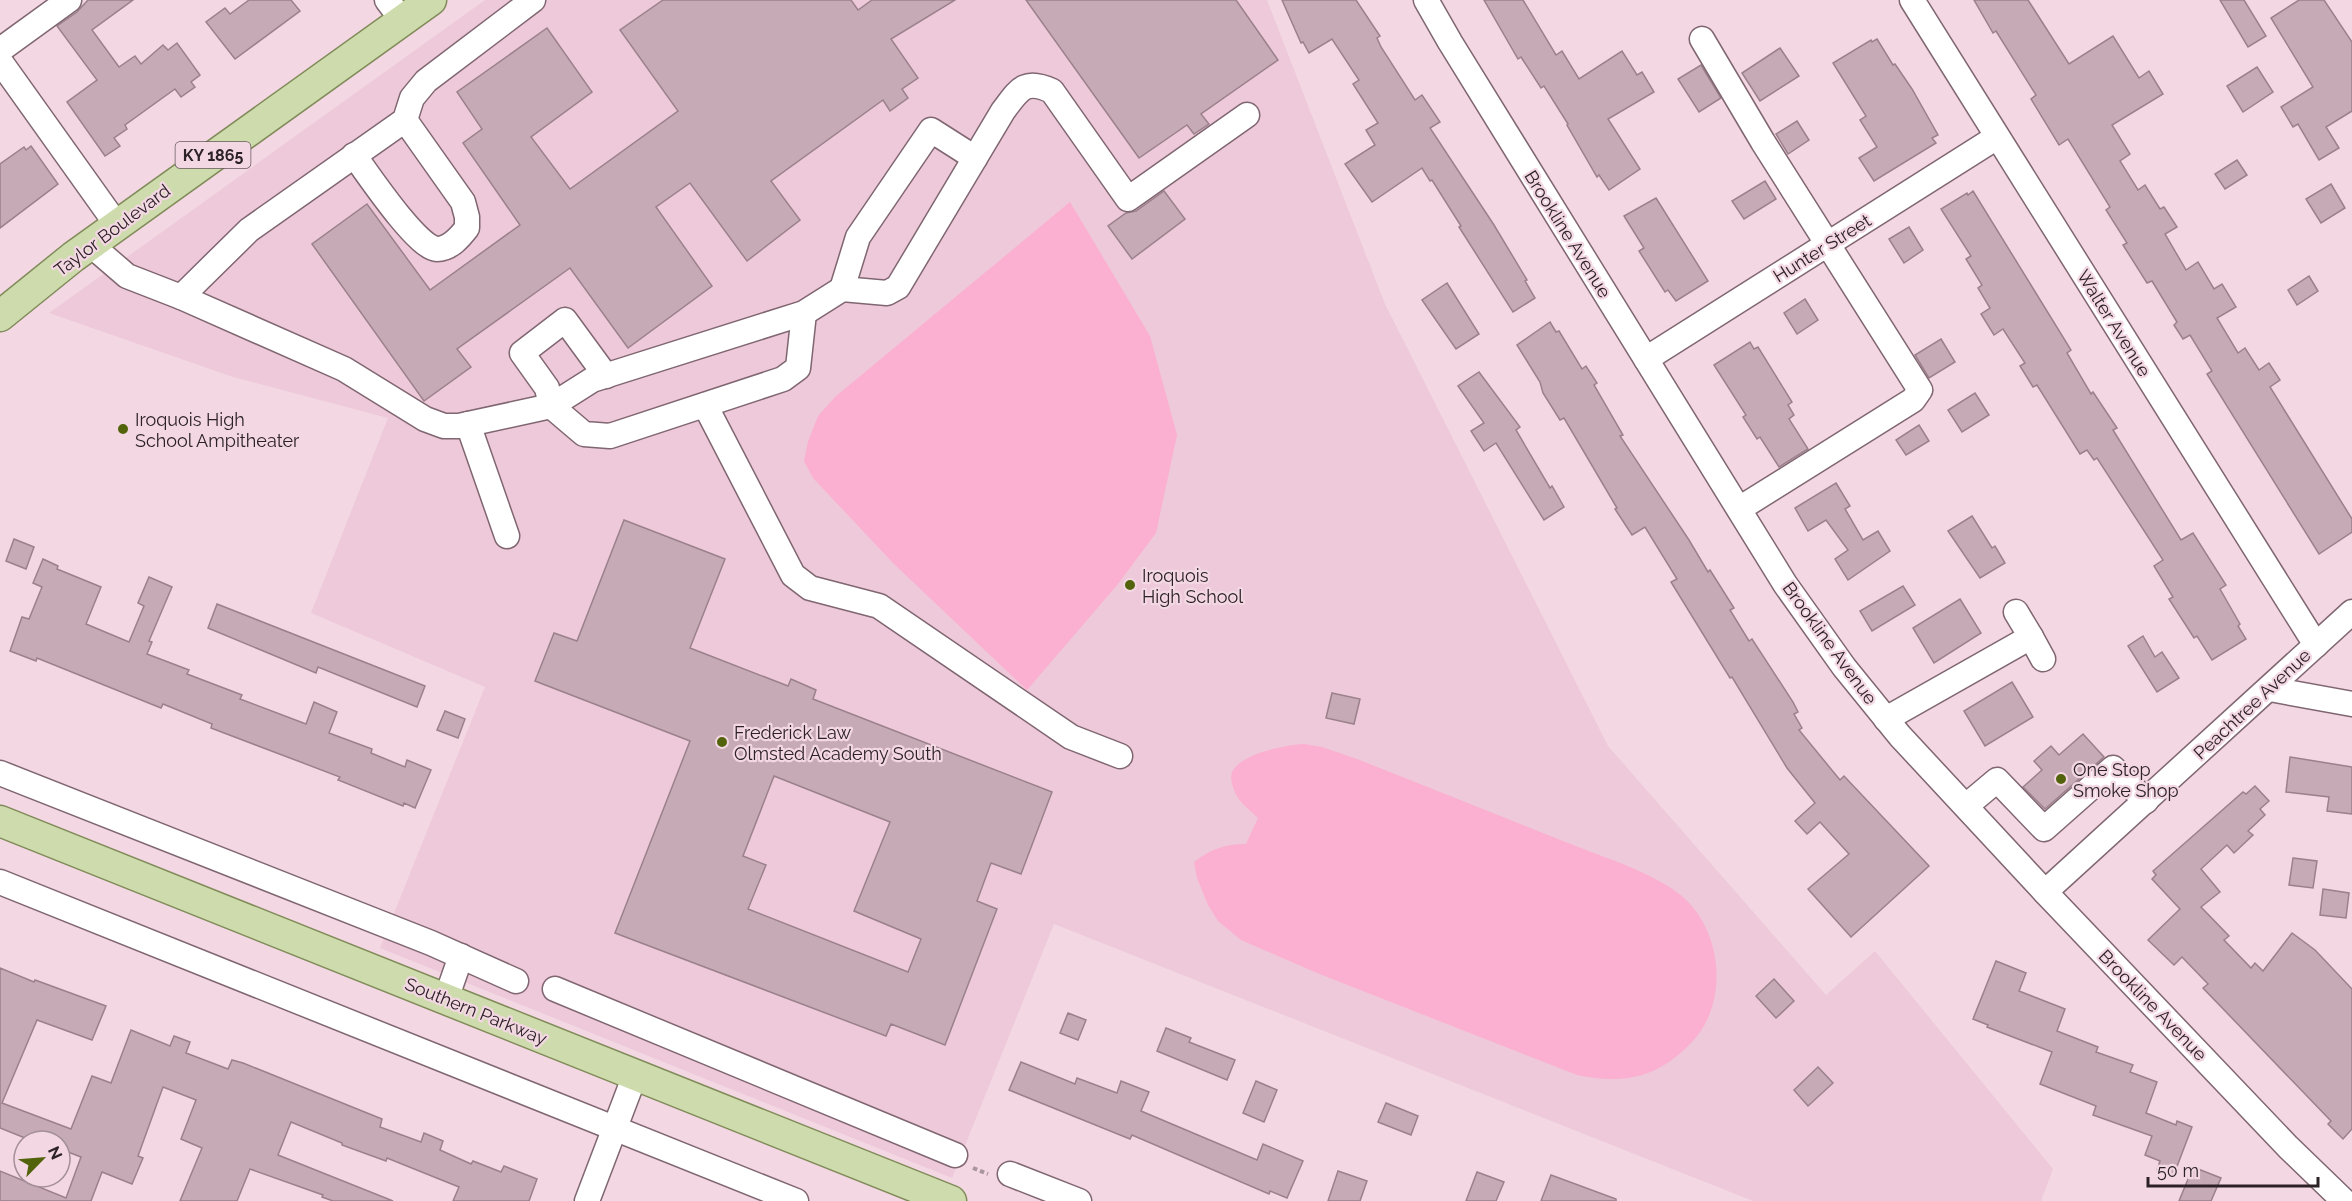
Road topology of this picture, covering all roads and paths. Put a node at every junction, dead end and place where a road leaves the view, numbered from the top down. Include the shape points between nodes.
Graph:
1 (69, 0) edge
2 (431, 0) edge
3 (532, 0) edge
4 (1426, 0) edge
5 (1912, 0) edge
6 (395, 10) edge
7 (1702, 39) dead end
8 (0, 50) edge
9 (0, 61) edge
10 (1247, 115) dead end
11 (405, 120) junction
12 (1997, 137) junction
13 (354, 155) junction
14 (975, 158) junction
15 (117, 225) junction
16 (1829, 244) junction
17 (91, 245) junction
18 (842, 289) junction
19 (181, 297) junction
20 (804, 313) junction
21 (0, 316) edge
22 (1646, 359) junction
23 (606, 375) junction
24 (705, 405) junction
25 (551, 406) junction
26 (468, 424) junction
27 (1739, 509) junction
28 (507, 537) dead end
29 (2016, 612) dead end
30 (2352, 612) edge
31 (2031, 637) junction
32 (2316, 645) junction
33 (2043, 659) dead end
34 (2270, 689) junction
35 (2352, 704) edge
36 (1886, 719) junction
37 (1120, 756) dead end
38 (0, 773) edge
39 (2146, 801) junction
40 (1966, 806) junction
41 (0, 821) edge
42 (0, 882) edge
43 (2045, 892) junction
44 (461, 956) junction
45 (516, 981) dead end
46 (555, 989) dead end
47 (446, 999) junction
48 (635, 1075) junction
49 (615, 1127) junction
50 (955, 1155) joint
51 (1011, 1174) joint
52 (587, 1201) edge
53 (796, 1201) edge
54 (951, 1201) edge
55 (1079, 1201) edge
56 (2343, 1201) edge

1 - 8 street
2 - 6 main road, Taylor Boulevard / KY 1865
3 - 11 street via 426,81 412,98
4 - 22 street, Brookline Avenue
5 - 12 street, Walter Avenue
6 - 15 main road, Taylor Boulevard / KY 1865
7 - 16 street
9 - 15 street
10 - 14 street via 1128,199 1052,91 1030,84 1009,103
11 - 13 street
11 - 13 street via 463,202 467,228 449,245 439,249 427,247
12 - 16 street, Hunter Street
12 - 32 street, Walter Avenue
13 - 19 street via 249,230
14 - 18 street via 898,287 887,293
14 - 18 street via 931,130 858,237
15 - 17 main road, Taylor Boulevard / KY 1865
16 - 22 street, Hunter Street
16 - 27 street via 1920,390 1913,400
17 - 19 street via 127,276
17 - 21 main road, Taylor Boulevard / KY 1865
18 - 20 street
19 - 26 street via 344,369 425,419 444,426
20 - 23 street
20 - 24 street via 798,368 783,379
22 - 27 street, Brookline Avenue
23 - 25 street
23 - 25 street via 565,320 522,353 547,388
24 - 25 street via 610,436 584,434
24 - 37 street via 792,574 810,588 879,606 1071,737
25 - 26 street
26 - 28 street
27 - 36 street, Brookline Avenue via 1785,584
29 - 31 street
30 - 32 street, Peachtree Avenue
31 - 33 street
31 - 36 street
32 - 34 street, Peachtree Avenue
34 - 35 street
34 - 39 street, Peachtree Avenue
36 - 40 street, Brookline Avenue
38 - 44 street
39 - 40 street via 2113,768 2044,830 1997,780
39 - 43 street, Peachtree Avenue
40 - 43 street, Brookline Avenue
41 - 47 main road, Southern Parkway
42 - 49 street
43 - 56 street, Brookline Avenue
44 - 45 street
44 - 47 street
46 - 50 street
47 - 48 main road, Southern Parkway
48 - 49 street
48 - 54 main road, Southern Parkway
49 - 52 street
49 - 53 street
50 - 51 path via 959,1162 1001,1179
51 - 55 street

